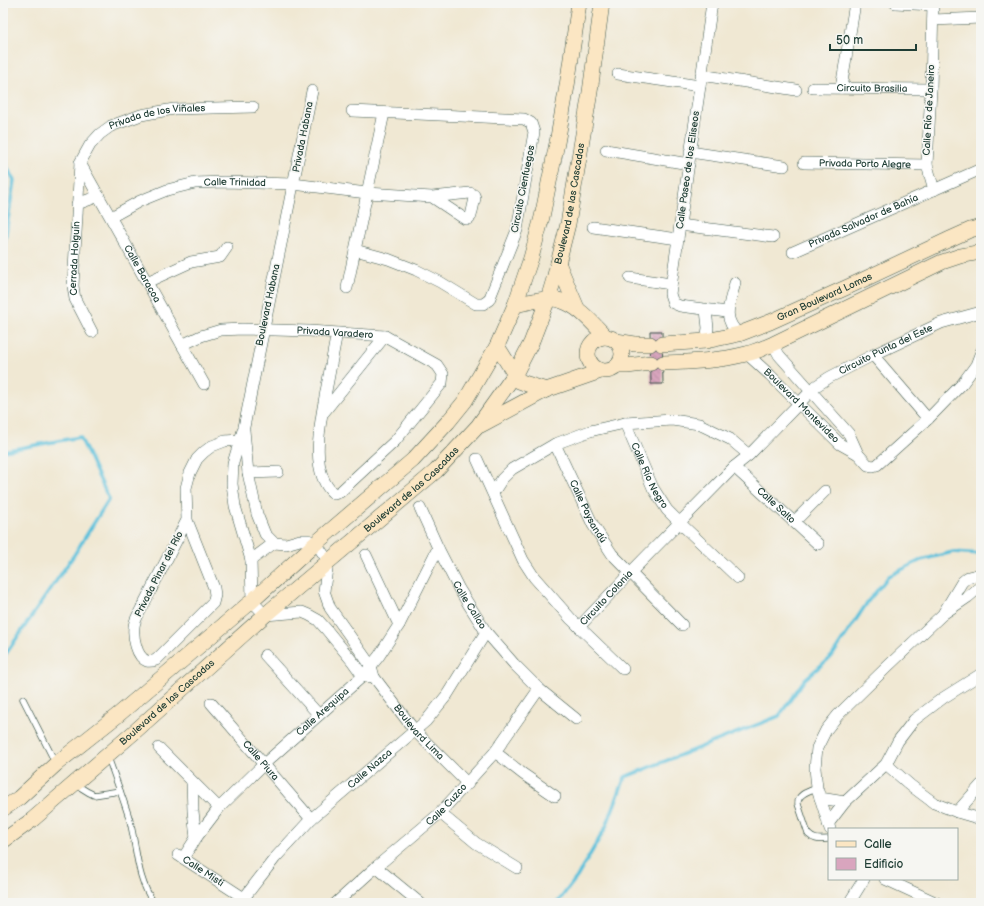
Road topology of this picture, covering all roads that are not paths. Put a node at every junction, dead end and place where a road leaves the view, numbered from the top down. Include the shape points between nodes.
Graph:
1 (580, 3) edge
2 (602, 3) edge
3 (712, 3) edge
4 (855, 3) edge
5 (895, 3) edge
6 (933, 4) edge
7 (981, 18) edge
8 (933, 20) junction
9 (618, 74) dead end
10 (701, 80) junction
11 (567, 86) junction
12 (813, 88) dead end
13 (841, 88) junction
14 (931, 89) junction
15 (796, 90) dead end
16 (312, 91) dead end
17 (590, 92) junction
18 (253, 107) dead end
19 (352, 111) dead end
20 (384, 113) junction
21 (606, 150) dead end
22 (690, 152) junction
23 (80, 163) junction
24 (804, 163) dead end
25 (689, 164) junction
26 (927, 165) junction
27 (784, 166) dead end
28 (981, 169) edge
29 (293, 184) junction
30 (934, 190) junction
31 (367, 193) junction
32 (98, 196) junction
33 (432, 196) dead end
34 (77, 204) junction
35 (111, 217) junction
36 (680, 225) junction
37 (593, 227) dead end
38 (981, 227) edge
39 (773, 237) dead end
40 (678, 239) junction
41 (227, 247) dead end
42 (355, 250) junction
43 (792, 252) dead end
44 (981, 252) edge
45 (558, 263) junction
46 (630, 278) dead end
47 (147, 282) junction
48 (735, 283) dead end
49 (671, 284) junction
50 (347, 288) dead end
51 (548, 299) junction
52 (515, 305) junction
53 (577, 308) junction
54 (802, 308) junction
55 (706, 310) junction
56 (727, 312) junction
57 (981, 312) edge
58 (811, 326) junction
59 (263, 330) junction
60 (92, 332) dead end
61 (337, 333) junction
62 (739, 334) junction
63 (385, 336) junction
64 (611, 339) junction
65 (700, 342) junction
66 (773, 344) junction
67 (182, 345) junction
68 (497, 346) junction
69 (981, 352) edge
70 (746, 354) junction
71 (873, 355) junction
72 (694, 362) junction
73 (617, 366) junction
74 (601, 370) junction
75 (515, 374) junction
76 (204, 384) dead end
77 (546, 390) junction
78 (811, 390) junction
79 (799, 403) junction
80 (322, 414) junction
81 (928, 419) junction
82 (625, 423) junction
83 (478, 426) junction
84 (242, 441) junction
85 (555, 444) junction
86 (858, 454) junction
87 (749, 455) junction
88 (477, 459) dead end
89 (734, 467) junction
90 (278, 472) dead end
91 (248, 474) junction
92 (824, 491) dead end
93 (492, 494) junction
94 (420, 508) dead end
95 (186, 520) junction
96 (794, 522) junction
97 (680, 523) junction
98 (274, 543) junction
99 (316, 543) junction
100 (818, 544) dead end
101 (438, 548) junction
102 (366, 555) dead end
103 (252, 560) junction
104 (328, 562) junction
105 (630, 573) junction
106 (981, 574) edge
107 (738, 578) dead end
108 (981, 586) edge
109 (252, 601) junction
110 (265, 614) junction
111 (943, 614) junction
112 (682, 625) dead end
113 (399, 626) junction
114 (580, 627) junction
115 (486, 632) junction
116 (265, 655) dead end
117 (371, 666) junction
118 (623, 669) dead end
119 (981, 674) edge
120 (368, 677) junction
121 (539, 689) junction
122 (23, 699) dead end
123 (211, 703) dead end
124 (319, 715) junction
125 (576, 719) dead end
126 (415, 730) junction
127 (159, 748) dead end
128 (495, 752) junction
129 (107, 755) junction
130 (56, 764) junction
131 (264, 764) junction
132 (886, 764) junction
133 (192, 782) junction
134 (74, 784) junction
135 (468, 784) junction
136 (981, 785) edge
137 (120, 791) junction
138 (818, 793) junction
139 (555, 796) dead end
140 (845, 802) junction
141 (219, 808) junction
142 (3, 809) edge
143 (957, 812) junction
144 (440, 813) junction
145 (311, 819) junction
146 (981, 819) edge
147 (829, 826) edge
148 (196, 838) junction
149 (828, 839) edge
150 (3, 840) edge
151 (180, 856) joint
152 (376, 867) junction
153 (518, 868) dead end
154 (863, 880) edge
155 (887, 880) edge
156 (246, 900) edge
157 (851, 900) dead end
158 (154, 903) edge
159 (336, 903) edge
160 (420, 903) edge
161 (937, 903) edge

1 - 11 main road, Boulevard de las Cascadas
2 - 17 main road, Boulevard de las Cascadas
3 - 10 street, Calle Paseo de los Eliseos
4 - 13 street
5 - 6 street
6 - 8 street, Calle Río de Janeiro
7 - 8 street
8 - 14 street, Calle Río de Janeiro
9 - 10 street
10 - 15 street
10 - 22 street, Calle Paseo de los Eliseos
11 - 17 main road
11 - 52 main road, Boulevard de las Cascadas via 542,217
12 - 13 street, Circuito Brasilia
13 - 14 street, Circuito Brasilia
14 - 26 street, Calle Río de Janeiro
16 - 29 street, Privada Habana
17 - 45 main road, Boulevard de las Cascadas via 568,224
18 - 23 street, Privada de los Viñales via 174,109 142,115 111,126 100,134
19 - 20 street, Circuito Cienfuegos
20 - 31 street
20 - 42 street, Circuito Cienfuegos via 524,119 531,123 534,132 517,230 489,300 483,304 476,304 416,270
21 - 25 street
22 - 25 street, Calle Paseo de los Eliseos
22 - 27 street
23 - 32 street, Calle Baracoa
23 - 34 street, Cerrada Holguín
24 - 26 street, Privada Porto Alegre
25 - 36 street, Calle Paseo de los Eliseos
26 - 30 street, Calle Río de Janeiro
28 - 30 street, Privada Salvador de Bahía
29 - 31 street, Calle Trinidad
29 - 35 street, Calle Trinidad via 195,183 167,190
29 - 59 street, Boulevard Habana
30 - 43 street, Privada Salvador de Bahía
31 - 33 street, Calle Trinidad
31 - 42 street
32 - 34 street
32 - 35 street, Calle Baracoa
34 - 60 street, Cerrada Holguín via 75,299
35 - 47 street, Calle Baracoa
36 - 39 street
36 - 40 street, Calle Paseo de los Eliseos
37 - 40 street
38 - 54 main road, Gran Boulevard Lomas
40 - 49 street, Calle Paseo de los Eliseos
41 - 47 street via 220,257 191,262
42 - 50 street
44 - 58 main road, Gran Boulevard Lomas via 942,262
45 - 51 main road, Boulevard de las Cascadas
45 - 53 main road
46 - 49 street
47 - 67 street, Calle Baracoa
48 - 56 street
49 - 55 street, Calle Paseo de los Eliseos via 670,294 673,303
51 - 52 main road
51 - 53 main road
51 - 75 main road, Boulevard de las Cascadas via 531,343
52 - 68 main road, Boulevard de las Cascadas
53 - 64 main road
54 - 58 main road
54 - 62 main road, Gran Boulevard Lomas
55 - 56 street, Calle Paseo de los Eliseos
55 - 65 street via 708,328
56 - 62 street via 731,326
57 - 71 street, Circuito Punta del Este via 941,324
58 - 66 main road, Gran Boulevard Lomas
59 - 61 street, Privada Varadero
59 - 67 street, Privada Varadero via 221,330
59 - 84 street, Boulevard Habana
61 - 63 street, Privada Varadero
61 - 80 street
62 - 65 main road, Gran Boulevard Lomas
63 - 80 street
63 - 80 street, Privada Varadero via 436,365 442,374 442,383 395,441 340,492 334,494 322,476 319,459 318,438
64 - 65 main road, Gran Boulevard Lomas via 634,344
64 - 73 main road via 620,345 622,350 621,361
64 - 74 main road via 600,337 591,343 589,348 591,364
65 - 72 main road
66 - 70 main road, Gran Boulevard Lomas
66 - 78 street, Boulevard Montevideo via 779,355
67 - 76 street, Calle Baracoa
68 - 75 main road
68 - 99 main road, Boulevard de las Cascadas via 448,422 413,460
69 - 81 street via 962,384
70 - 72 main road, Gran Boulevard Lomas
70 - 79 street, Boulevard Montevideo
71 - 78 street, Circuito Punta del Este
71 - 81 street
72 - 73 main road, Gran Boulevard Lomas
73 - 74 main road via 612,370
74 - 77 main road
75 - 77 main road via 519,381
75 - 83 main road, Boulevard de las Cascadas
77 - 83 main road
78 - 79 street, Circuito Punta del Este
78 - 86 street, Boulevard Montevideo via 849,434
79 - 86 street, Boulevard Montevideo via 840,444
79 - 87 street, Circuito Colonia
81 - 86 street, Boulevard Montevideo via 877,465 868,465
82 - 85 street via 590,431
82 - 87 street via 672,420 699,424 730,439
82 - 97 street, Calle Río Negro via 653,488 667,510
83 - 104 main road, Boulevard de las Cascadas via 436,471
84 - 91 street, Boulevard Habana
84 - 95 street, Privada Pinar del Río via 225,441 212,446 197,459 186,488
84 - 103 street, Boulevard Habana via 233,463 232,484 235,506
85 - 93 street via 512,469
85 - 105 street, Calle Paysandú via 593,525 612,554
87 - 89 street, Circuito Colonia
88 - 93 street, Circuito Colonia
89 - 96 street, Calle Salto
89 - 97 street, Circuito Colonia
90 - 91 street
91 - 98 street, Boulevard Habana via 258,517 265,534
92 - 96 street
93 - 114 street, Circuito Colonia via 523,560 534,577
94 - 101 street, Calle Callao
95 - 95 street, Privada Pinar del Río via 134,625 136,648 148,662 156,660 212,603 215,595
96 - 100 street, Calle Salto
97 - 105 street, Circuito Colonia
97 - 107 street, Calle Río Negro
98 - 99 street via 286,544 304,539
98 - 103 street
99 - 104 street
99 - 109 main road, Boulevard de las Cascadas
101 - 113 street, Calle Arequipa
101 - 115 street, Calle Callao via 459,589
102 - 113 street
103 - 109 street, Boulevard Habana
104 - 110 main road, Boulevard de las Cascadas
104 - 117 street via 324,591 330,608
105 - 112 street, Calle Paysandú
105 - 114 street, Circuito Colonia
106 - 111 street via 968,577 962,582
108 - 111 street
109 - 110 street
109 - 130 main road, Boulevard de las Cascadas
110 - 120 street, Boulevard Lima via 302,612 318,620
110 - 129 main road, Boulevard de las Cascadas
111 - 138 street via 838,715 826,730 817,748 815,768
113 - 117 street, Calle Arequipa
114 - 118 street
115 - 121 street, Calle Callao
115 - 126 street, Calle Nazca via 447,695 426,721
116 - 124 street
117 - 120 street, Calle Arequipa
119 - 132 street via 914,720 898,741
120 - 124 street, Calle Arequipa
120 - 126 street, Boulevard Lima
121 - 125 street, Calle Callao
121 - 128 street, Calle Cuzco
122 - 130 lane
123 - 131 street, Calle Piura
124 - 131 street, Calle Arequipa
126 - 135 street, Boulevard Lima
126 - 145 street, Calle Nazca
127 - 133 street
128 - 135 street, Calle Cuzco
128 - 139 street
129 - 134 main road, Boulevard de las Cascadas
129 - 137 lane
130 - 142 main road, Boulevard de las Cascadas
131 - 141 street, Calle Arequipa
131 - 145 street, Calle Piura
132 - 140 street
132 - 143 street via 934,803
133 - 141 street
133 - 148 street
134 - 137 lane via 94,795
134 - 150 main road, Boulevard de las Cascadas via 32,820
135 - 144 street, Calle Cuzco
136 - 143 street
137 - 158 lane via 130,821 142,880
138 - 140 street
138 - 147 street
138 - 149 lane via 803,794 798,804 808,834 814,839
140 - 147 street
141 - 148 street, Calle Arequipa
143 - 146 street
144 - 152 street, Calle Cuzco
144 - 153 street via 476,842
145 - 156 street, Calle Nazca via 275,858
148 - 151 street, Calle Arequipa
151 - 156 street, Calle Misti
152 - 159 street, Calle Cuzco
152 - 160 street
154 - 157 street
155 - 161 street

